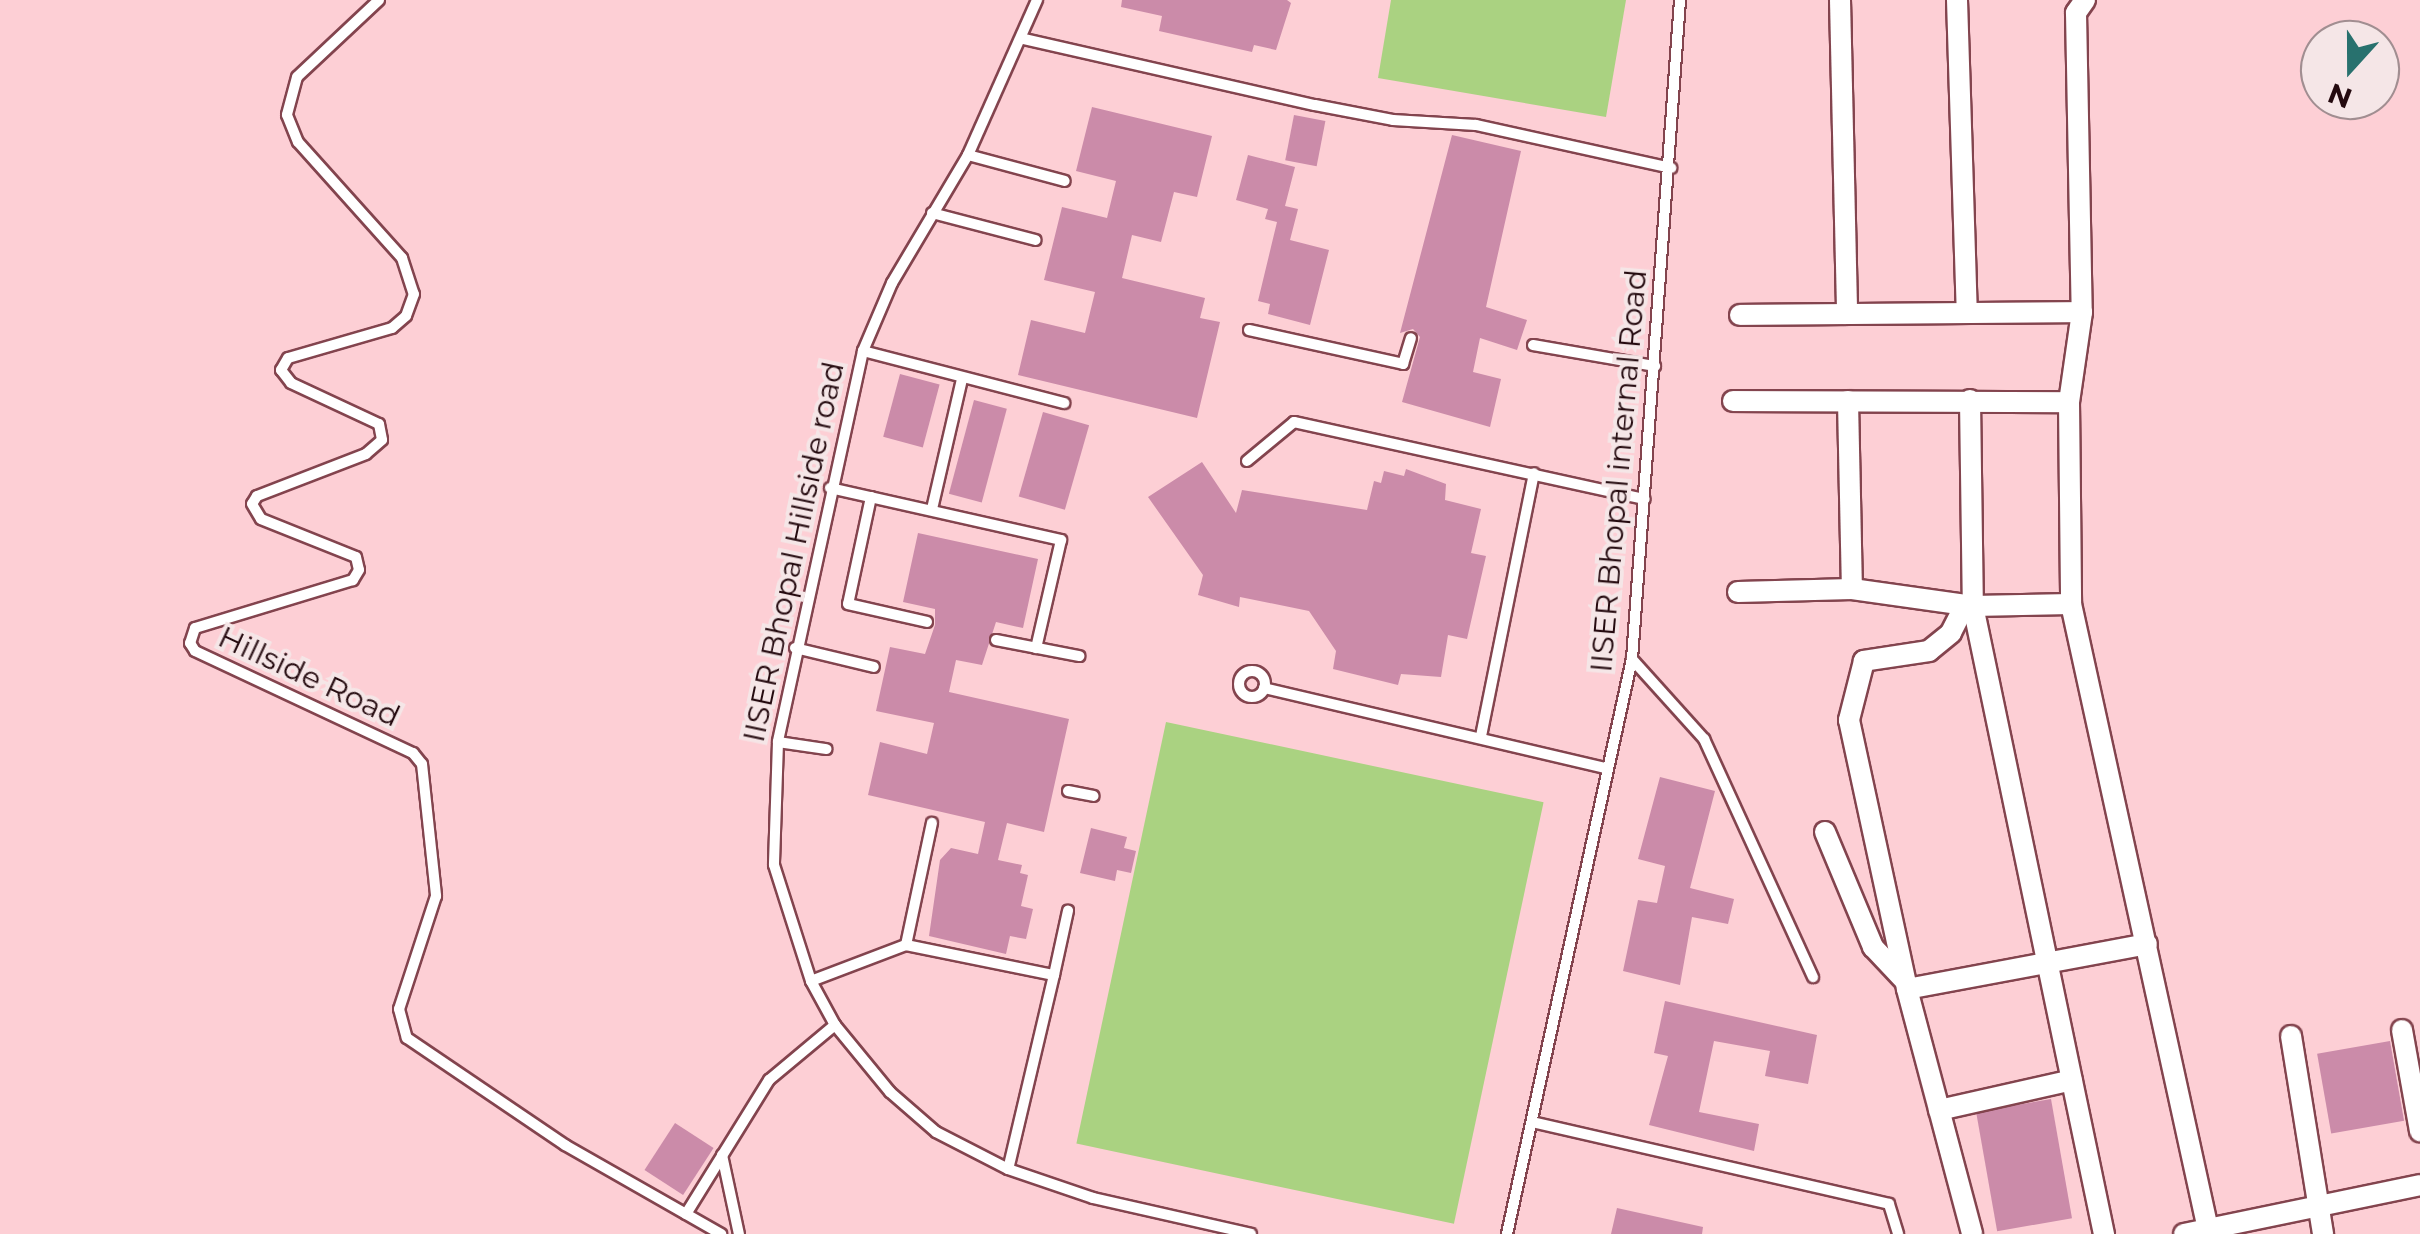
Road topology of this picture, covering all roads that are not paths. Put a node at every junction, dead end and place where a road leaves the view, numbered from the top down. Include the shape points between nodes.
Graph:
1 (379, 0) edge
2 (1037, 0) edge
3 (1680, 0) edge
4 (1840, 0) edge
5 (1957, 0) edge
6 (2084, 0) edge
7 (1024, 39) junction
8 (968, 155) junction
9 (1671, 168) junction
10 (1065, 181) dead end
11 (932, 214) junction
12 (1036, 240) dead end
13 (1967, 312) junction
14 (2082, 312) junction
15 (1846, 314) junction
16 (1740, 315) dead end
17 (1249, 330) dead end
18 (1410, 338) dead end
19 (1533, 345) dead end
20 (863, 351) junction
21 (1656, 366) junction
22 (962, 380) junction
23 (1970, 400) junction
24 (1732, 401) dead end
25 (1848, 401) junction
26 (2069, 402) junction
27 (1064, 403) dead end
28 (1246, 461) dead end
29 (1534, 473) junction
30 (830, 488) junction
31 (870, 496) junction
32 (1645, 499) junction
33 (932, 509) junction
34 (1852, 590) junction
35 (1738, 592) dead end
36 (2071, 604) junction
37 (1969, 606) junction
38 (928, 622) dead end
39 (996, 640) dead end
40 (794, 648) junction
41 (1036, 648) junction
42 (1080, 656) dead end
43 (1632, 660) junction
44 (874, 667) dead end
45 (1264, 688) dead end
46 (1481, 736) junction
47 (778, 742) junction
48 (826, 749) dead end
49 (1606, 768) junction
50 (1068, 791) dead end
51 (1094, 796) dead end
52 (932, 823) dead end
53 (1826, 832) dead end
54 (1068, 911) dead end
55 (2148, 944) junction
56 (906, 945) junction
57 (2048, 962) junction
58 (1054, 976) junction
59 (1814, 977) dead end
60 (812, 981) junction
61 (1906, 985) junction
62 (836, 1024) junction
63 (2402, 1030) dead end
64 (2292, 1036) dead end
65 (2072, 1080) junction
66 (1939, 1110) junction
67 (1532, 1122) junction
68 (2420, 1131) edge
69 (722, 1155) junction
70 (1008, 1168) junction
71 (2420, 1185) edge
72 (2320, 1206) junction
73 (686, 1214) junction
74 (2209, 1232) edge
75 (721, 1234) edge
76 (739, 1234) edge
77 (1251, 1234) edge
78 (1507, 1234) edge
79 (1898, 1234) edge
80 (1972, 1234) edge
81 (2104, 1234) edge
82 (2184, 1234) edge
83 (2323, 1234) edge

1 - 73 lane, Hillside Road via 296,76 287,115 298,142 402,258 414,294 406,316 392,328 288,358 281,370 291,383 378,424 382,440 366,454 256,496 252,504 261,519 356,557 359,570 353,580 195,628 190,643 418,759 427,782 436,896 400,1009 402,1032 564,1145
2 - 7 lane, IISER Bhopal Hillside road
3 - 9 lane, IISER Bhopal internal Road
4 - 15 street
5 - 13 street
6 - 14 street via 2076,14
7 - 8 lane, IISER Bhopal Hillside road
7 - 9 lane via 1315,105 1393,120 1476,125
8 - 10 lane
8 - 11 lane, IISER Bhopal Hillside road
9 - 21 lane, IISER Bhopal internal Road
11 - 12 lane
11 - 20 lane, IISER Bhopal Hillside road
13 - 14 street
13 - 15 street
14 - 26 street
15 - 16 street
17 - 18 lane via 1403,364
19 - 21 lane
20 - 22 lane
20 - 30 lane, IISER Bhopal Hillside road
21 - 32 lane, IISER Bhopal internal Road
22 - 27 lane
22 - 33 lane
23 - 25 street
23 - 26 street
23 - 37 street
24 - 25 street
25 - 34 street
26 - 36 street
28 - 29 lane via 1294,422
29 - 32 lane
29 - 46 lane
30 - 31 lane
30 - 40 lane, IISER Bhopal Hillside road
31 - 33 lane
31 - 38 lane via 848,604
32 - 43 lane, IISER Bhopal internal Road
33 - 41 lane via 1061,540
34 - 35 street
34 - 37 street
36 - 37 street
36 - 55 street
37 - 57 street
37 - 61 street via 1929,651 1864,662 1850,700
39 - 41 lane
40 - 44 lane
40 - 47 lane, IISER Bhopal Hillside road
41 - 42 lane
43 - 49 lane, IISER Bhopal internal Road
43 - 59 lane via 1704,739
45 - 46 lane
46 - 49 lane
47 - 48 lane
47 - 60 lane, IISER Bhopal Hillside road via 774,865
49 - 67 lane, IISER Bhopal internal Road
50 - 51 lane
52 - 56 lane
53 - 61 street via 1873,946
54 - 58 lane
55 - 57 street
55 - 74 street
56 - 58 lane
56 - 60 lane
57 - 61 street
57 - 65 street
58 - 70 lane
60 - 62 lane, IISER Bhopal Hillside road
61 - 66 street
62 - 69 lane via 769,1080
62 - 70 lane, IISER Bhopal Hillside road via 890,1092 936,1132
63 - 68 street
64 - 72 street
65 - 66 street
65 - 81 street
66 - 80 street
67 - 78 lane, IISER Bhopal internal Road
67 - 79 lane via 1890,1204
69 - 73 lane
69 - 76 lane
70 - 77 lane, IISER Bhopal Hillside road via 1093,1198
71 - 72 street
72 - 74 street
72 - 83 street
73 - 75 lane, Hillside Road
74 - 82 street

